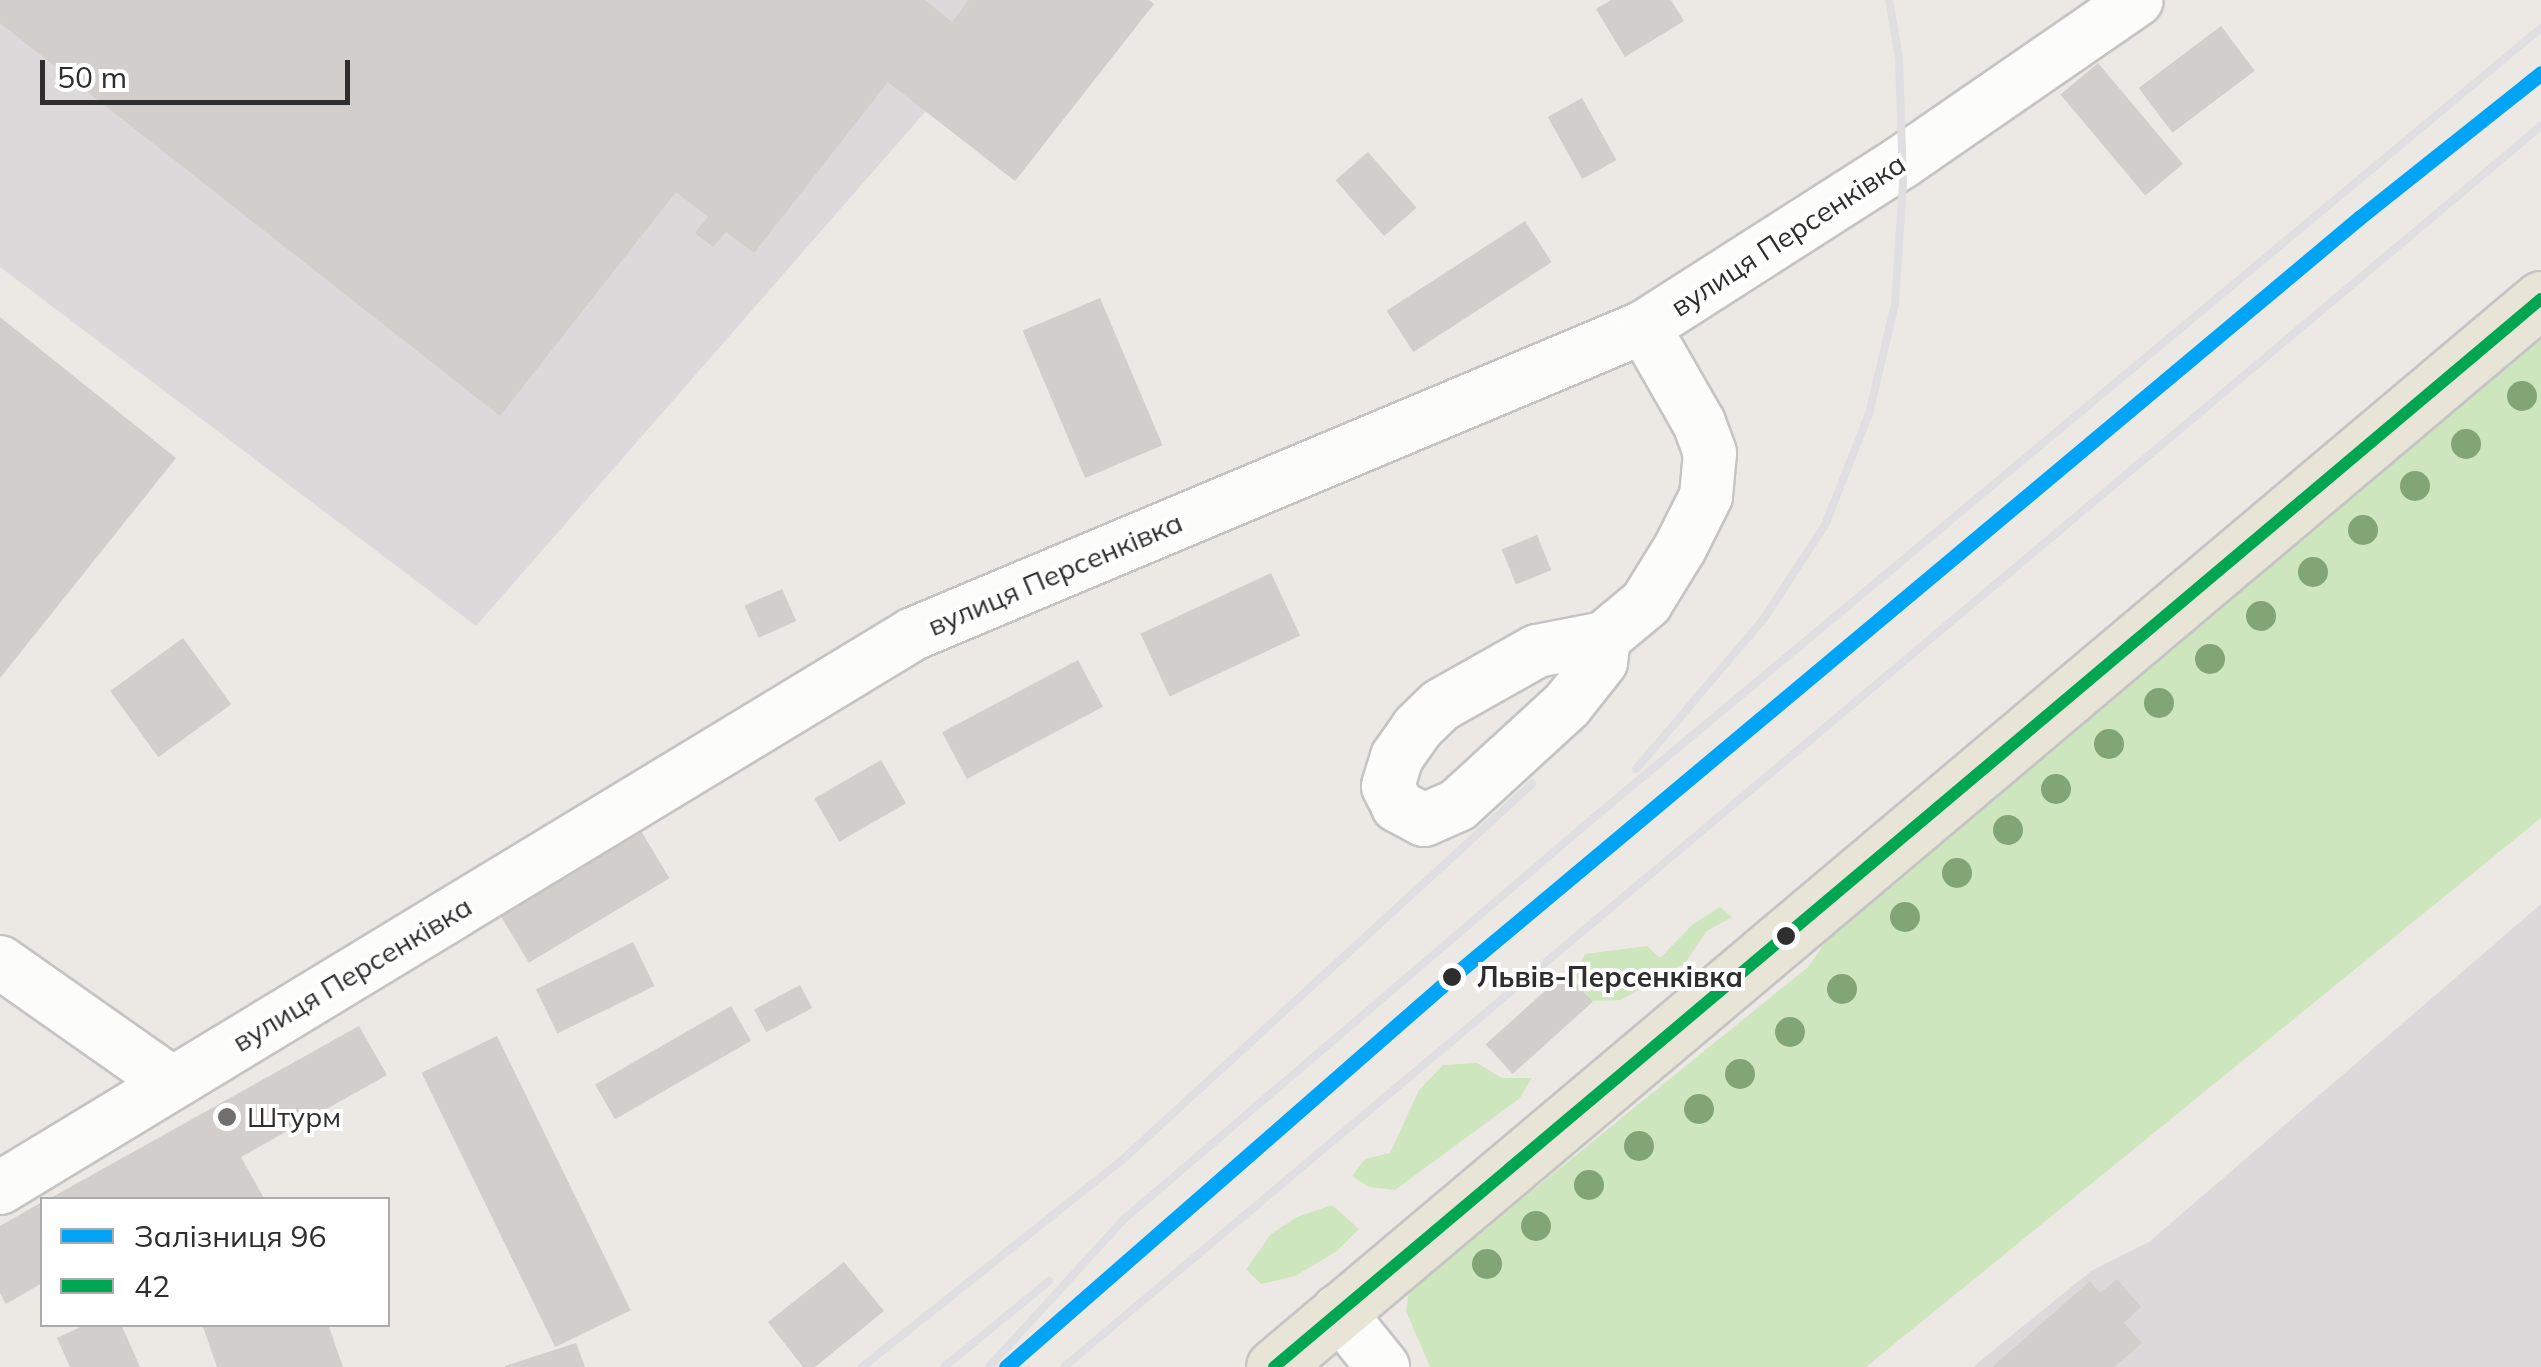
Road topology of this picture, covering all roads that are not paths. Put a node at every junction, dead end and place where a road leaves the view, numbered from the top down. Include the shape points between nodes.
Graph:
1 (2137, 0) edge
2 (2541, 299) edge
3 (1644, 327) junction
4 (1604, 638) dead end
5 (0, 962) edge
6 (172, 1084) junction
7 (0, 1188) edge
8 (1338, 1311) junction
9 (1274, 1367) edge
10 (1384, 1367) edge

1 - 3 street, вулиця Персенківка via 1902,162
2 - 8 main road
3 - 4 street via 1710,454 1706,496 1646,603
3 - 6 street, вулиця Персенківка via 912,634
5 - 6 street
6 - 7 street, вулиця Персенківка
8 - 9 main road
8 - 10 street

